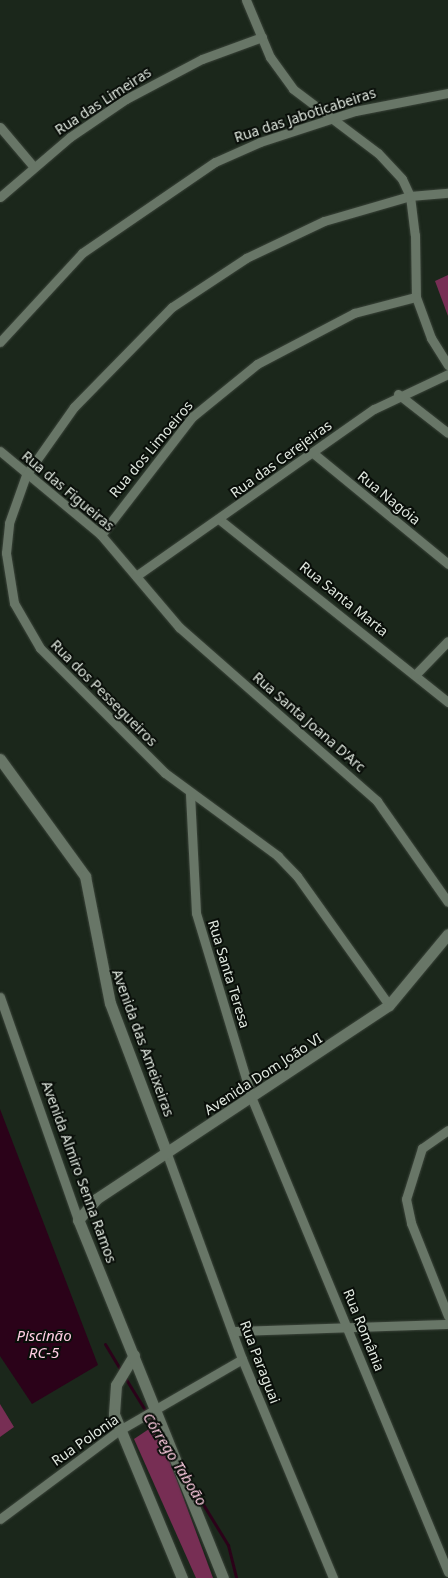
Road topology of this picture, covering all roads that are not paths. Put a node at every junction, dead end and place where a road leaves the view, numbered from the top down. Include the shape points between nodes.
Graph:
1 (246, 0) edge
2 (262, 37) junction
3 (448, 93) edge
4 (334, 118) junction
5 (0, 127) edge
6 (33, 166) junction
7 (448, 193) edge
8 (410, 196) junction
9 (0, 197) edge
10 (416, 297) junction
11 (0, 342) edge
12 (448, 365) edge
13 (448, 374) edge
14 (398, 394) junction
15 (448, 433) edge
16 (0, 451) edge
17 (313, 454) junction
18 (26, 476) junction
19 (220, 520) junction
20 (101, 535) junction
21 (448, 564) edge
22 (136, 576) junction
23 (448, 641) edge
24 (415, 675) junction
25 (448, 702) edge
26 (0, 759) edge
27 (190, 794) junction
28 (448, 902) edge
29 (448, 934) edge
30 (0, 997) edge
31 (389, 1005) junction
32 (252, 1099) junction
33 (448, 1130) edge
34 (167, 1154) junction
35 (78, 1220) junction
36 (448, 1316) edge
37 (448, 1324) edge
38 (348, 1327) junction
39 (234, 1331) junction
40 (134, 1355) junction
41 (242, 1359) junction
42 (155, 1410) junction
43 (118, 1431) junction
44 (0, 1519) edge
45 (448, 1572) edge
46 (182, 1578) edge
47 (222, 1578) edge
48 (333, 1578) edge

1 - 2 street
2 - 4 street via 293,89
2 - 6 street, Rua das Limeiras via 202,59 141,90
3 - 4 street, Rua das Jaboticabeiras via 397,100
4 - 8 street via 394,168
4 - 11 street, Rua das Jaboticabeiras via 236,152 165,193 82,253
5 - 6 street
6 - 9 street, Rua das Limeiras
7 - 8 street, Rua dos Pessegueiros
8 - 10 street
8 - 18 street, Rua dos Pessegueiros via 351,212 286,238 246,258 172,307 74,407
10 - 12 street via 431,338
10 - 20 street, Rua dos Limoeiros via 354,313 257,364 192,417
13 - 14 street, Rua das Cerejeiras
14 - 15 street
14 - 17 street, Rua das Cerejeiras
16 - 18 street, Rua das Figueiras
17 - 19 street, Rua das Cerejeiras
17 - 21 street, Rua Nagóia
18 - 20 street, Rua das Figueiras
18 - 27 street, Rua dos Pessegueiros via 9,523 6,553 7,577 24,627 86,699
19 - 22 street, Rua das Cerejeiras
19 - 24 street, Rua Santa Marta
20 - 22 street, Rua das Figueiras
22 - 28 street, Rua Santa Joana D'Arc via 179,627 377,801
23 - 24 street
24 - 25 street, Rua Santa Marta
26 - 34 street, Avenida das Ameixeiras via 85,876 110,1002
27 - 31 street, Rua dos Pessegueiros via 255,836 297,876
27 - 32 street, Rua Santa Teresa via 196,913
29 - 31 street, Avenida Dom João VI
30 - 35 street, Avenida Almiro Senna Ramos
31 - 32 street, Avenida Dom João VI
32 - 34 street, Avenida Dom João VI
32 - 38 street, Rua România
33 - 36 street via 418,1154 406,1199 411,1223
34 - 35 street, Avenida Dom João VI via 96,1199
34 - 39 street, Rua Paraguai
35 - 40 street, Avenida Almiro Senna Ramos
37 - 38 street
38 - 39 street
38 - 45 street, Rua România
39 - 41 street, Rua Paraguai
40 - 42 street, Avenida Almiro Senna Ramos
40 - 43 street via 113,1398
41 - 42 street, Rua Polonia
41 - 48 street, Rua Paraguai
42 - 43 street, Rua Polonia
42 - 47 street, Avenida Almiro Senna Ramos
43 - 44 street, Rua Polonia
43 - 46 street

